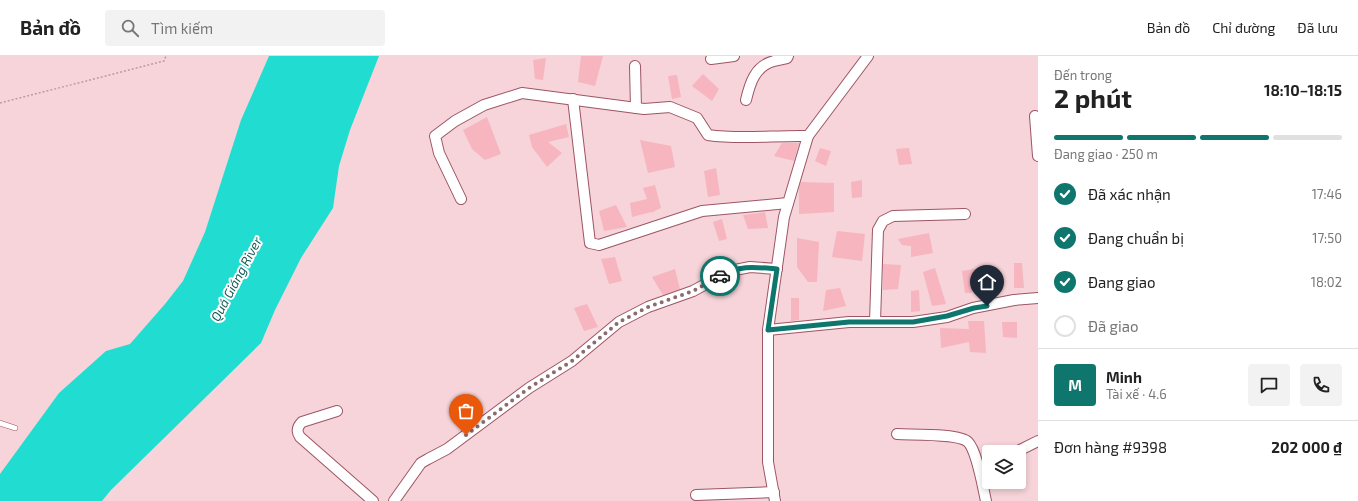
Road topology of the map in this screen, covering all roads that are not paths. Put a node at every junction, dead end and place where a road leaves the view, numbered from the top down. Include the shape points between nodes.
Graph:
1 (734, 56) edge
2 (788, 56) edge
3 (868, 56) edge
4 (711, 59) dead end
5 (635, 66) dead end
6 (573, 99) junction
7 (746, 100) dead end
8 (636, 108) junction
9 (1035, 116) dead end
10 (808, 136) junction
11 (1038, 156) edge
12 (461, 199) dead end
13 (788, 203) junction
14 (965, 214) dead end
15 (777, 269) junction
16 (1038, 298) edge
17 (876, 322) junction
18 (768, 330) junction
19 (337, 411) dead end
20 (0, 423) edge
21 (15, 428) dead end
22 (897, 434) dead end
23 (1038, 441) edge
24 (1026, 447) edge
25 (982, 465) edge
26 (985, 489) edge
27 (696, 495) dead end
28 (774, 497) edge
29 (373, 501) edge
30 (394, 501) edge
31 (986, 501) edge

1 - 4 street
2 - 7 street via 758,68
3 - 10 street
5 - 8 street
6 - 8 street
6 - 12 street via 522,93 484,105 435,136 439,153
6 - 13 street via 590,243 599,245 702,211
8 - 10 street via 670,107 697,118 708,135 719,137
9 - 11 street
10 - 13 street
13 - 15 street
14 - 17 street via 893,216 883,221 878,230
15 - 18 street
15 - 30 street via 750,267 730,271 693,291 648,307 619,322 572,361 529,388 448,449 422,463
16 - 17 street via 1000,303 913,322
17 - 18 street
18 - 28 street via 768,462
19 - 29 street via 302,422 298,434
20 - 21 lane
22 - 25 street via 963,438 968,441
23 - 24 street
26 - 31 street
27 - 28 street

